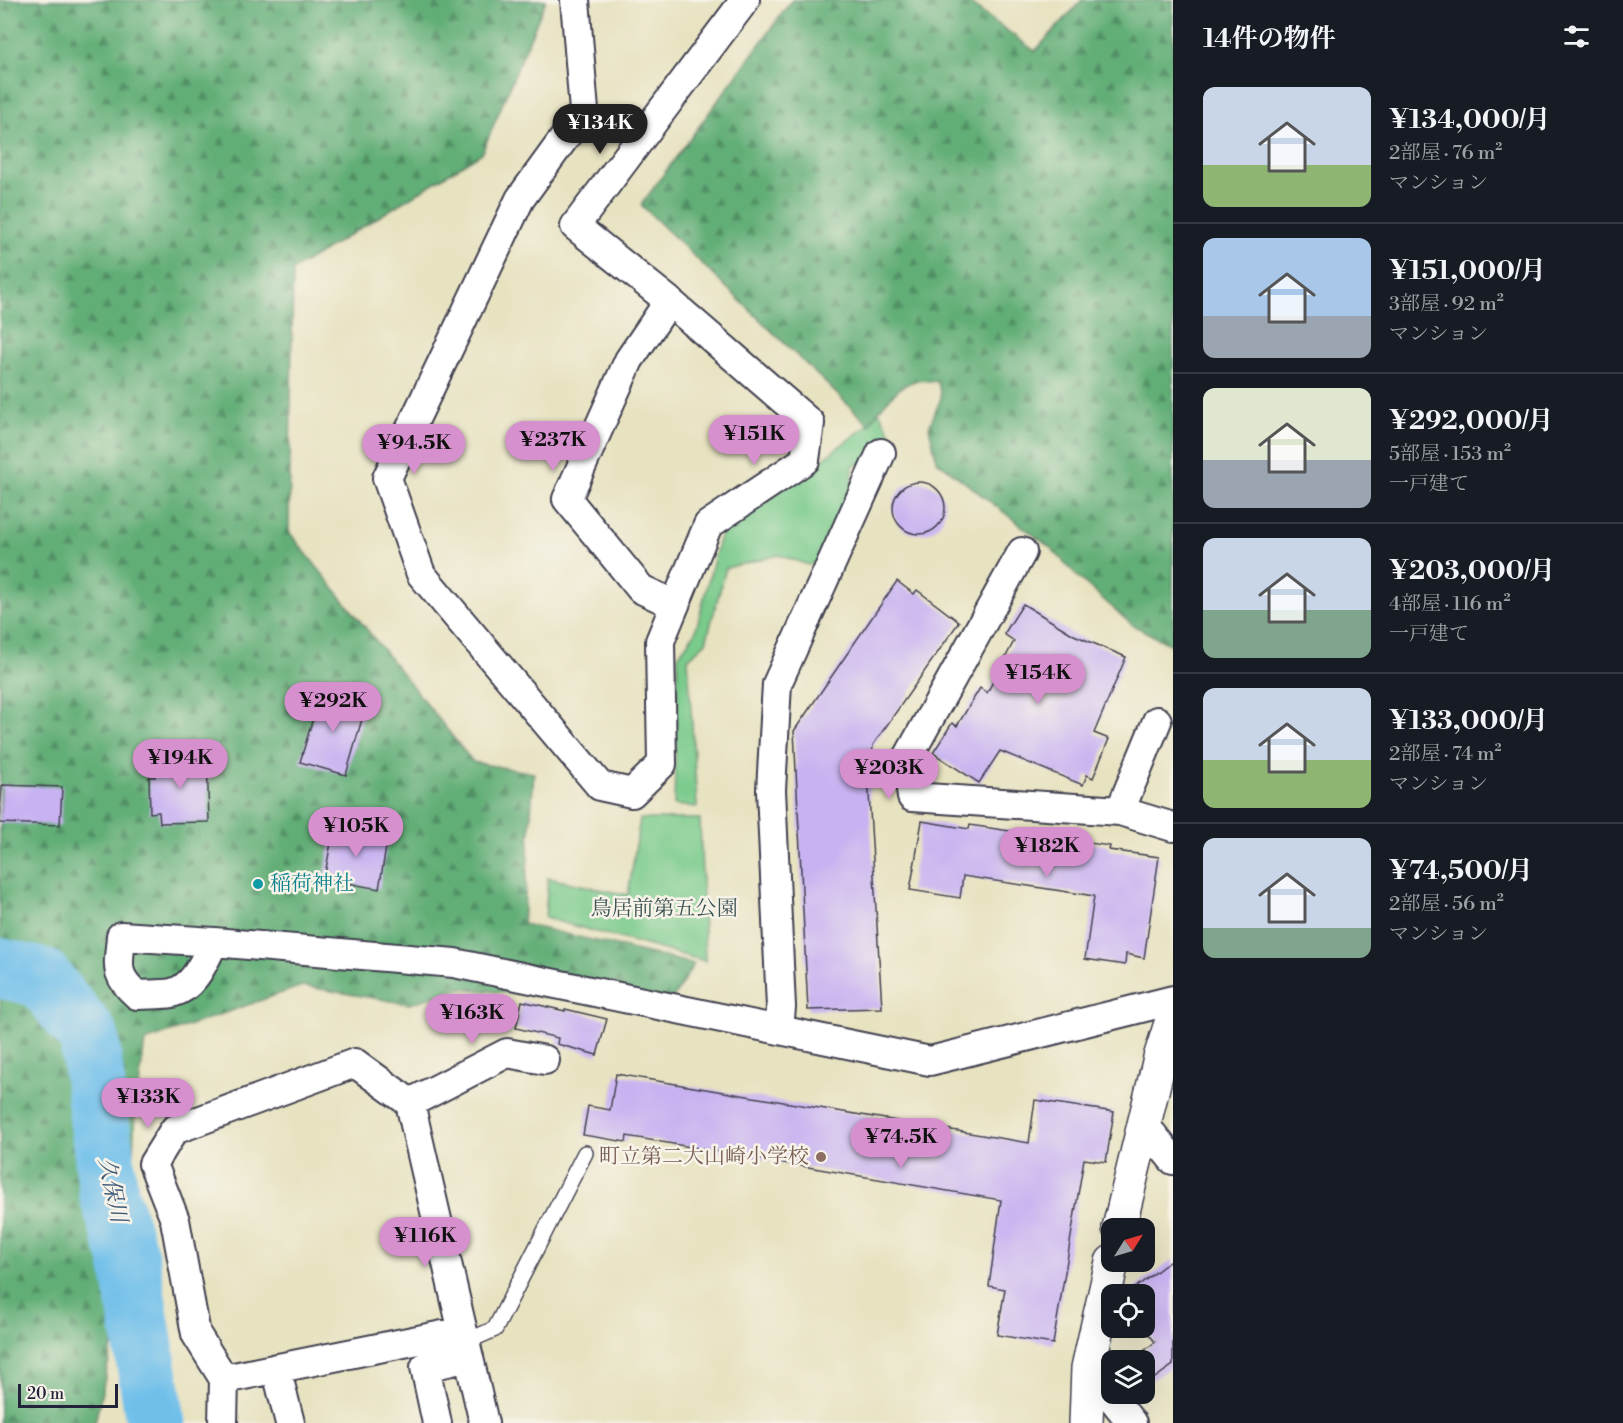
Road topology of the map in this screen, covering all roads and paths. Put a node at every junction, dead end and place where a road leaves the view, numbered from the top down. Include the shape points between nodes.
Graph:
1 (575, 0) edge
2 (745, 0) edge
3 (669, 301) junction
4 (881, 453) dead end
5 (1022, 552) dead end
6 (675, 605) junction
7 (1157, 720) dead end
8 (1120, 810) junction
9 (1173, 827) edge
10 (214, 942) dead end
11 (1173, 1000) edge
12 (1173, 1017) edge
13 (779, 1030) junction
14 (544, 1060) dead end
15 (410, 1103) junction
16 (1144, 1124) junction
17 (585, 1153) dead end
18 (1173, 1160) edge
19 (1121, 1218) edge
20 (1110, 1272) edge
21 (466, 1343) junction
22 (276, 1368) junction
23 (1088, 1368) junction
24 (224, 1379) junction
25 (1087, 1422) edge
26 (223, 1423) edge
27 (290, 1423) edge
28 (437, 1423) edge
29 (484, 1423) edge
30 (1132, 1423) edge

1 - 6 street via 584,111 520,199 387,478 421,574 600,786 633,793 662,764 660,641
2 - 3 street via 575,226
3 - 6 street via 629,360 567,499 641,589
3 - 6 street via 810,423 805,460 708,525
4 - 13 street via 777,684 771,790
5 - 8 street via 907,759 912,797
7 - 8 street
8 - 9 street
10 - 13 street via 454,963
11 - 13 street via 930,1061
12 - 16 street
14 - 15 street via 507,1053
15 - 21 street
15 - 24 street via 355,1063 174,1130 153,1164 175,1220 196,1334
16 - 18 street
16 - 19 street
17 - 21 lane via 495,1329
20 - 23 street
21 - 22 street
21 - 28 street via 425,1367
21 - 29 street
22 - 24 street
22 - 27 street
23 - 25 street
23 - 30 street
24 - 26 street

